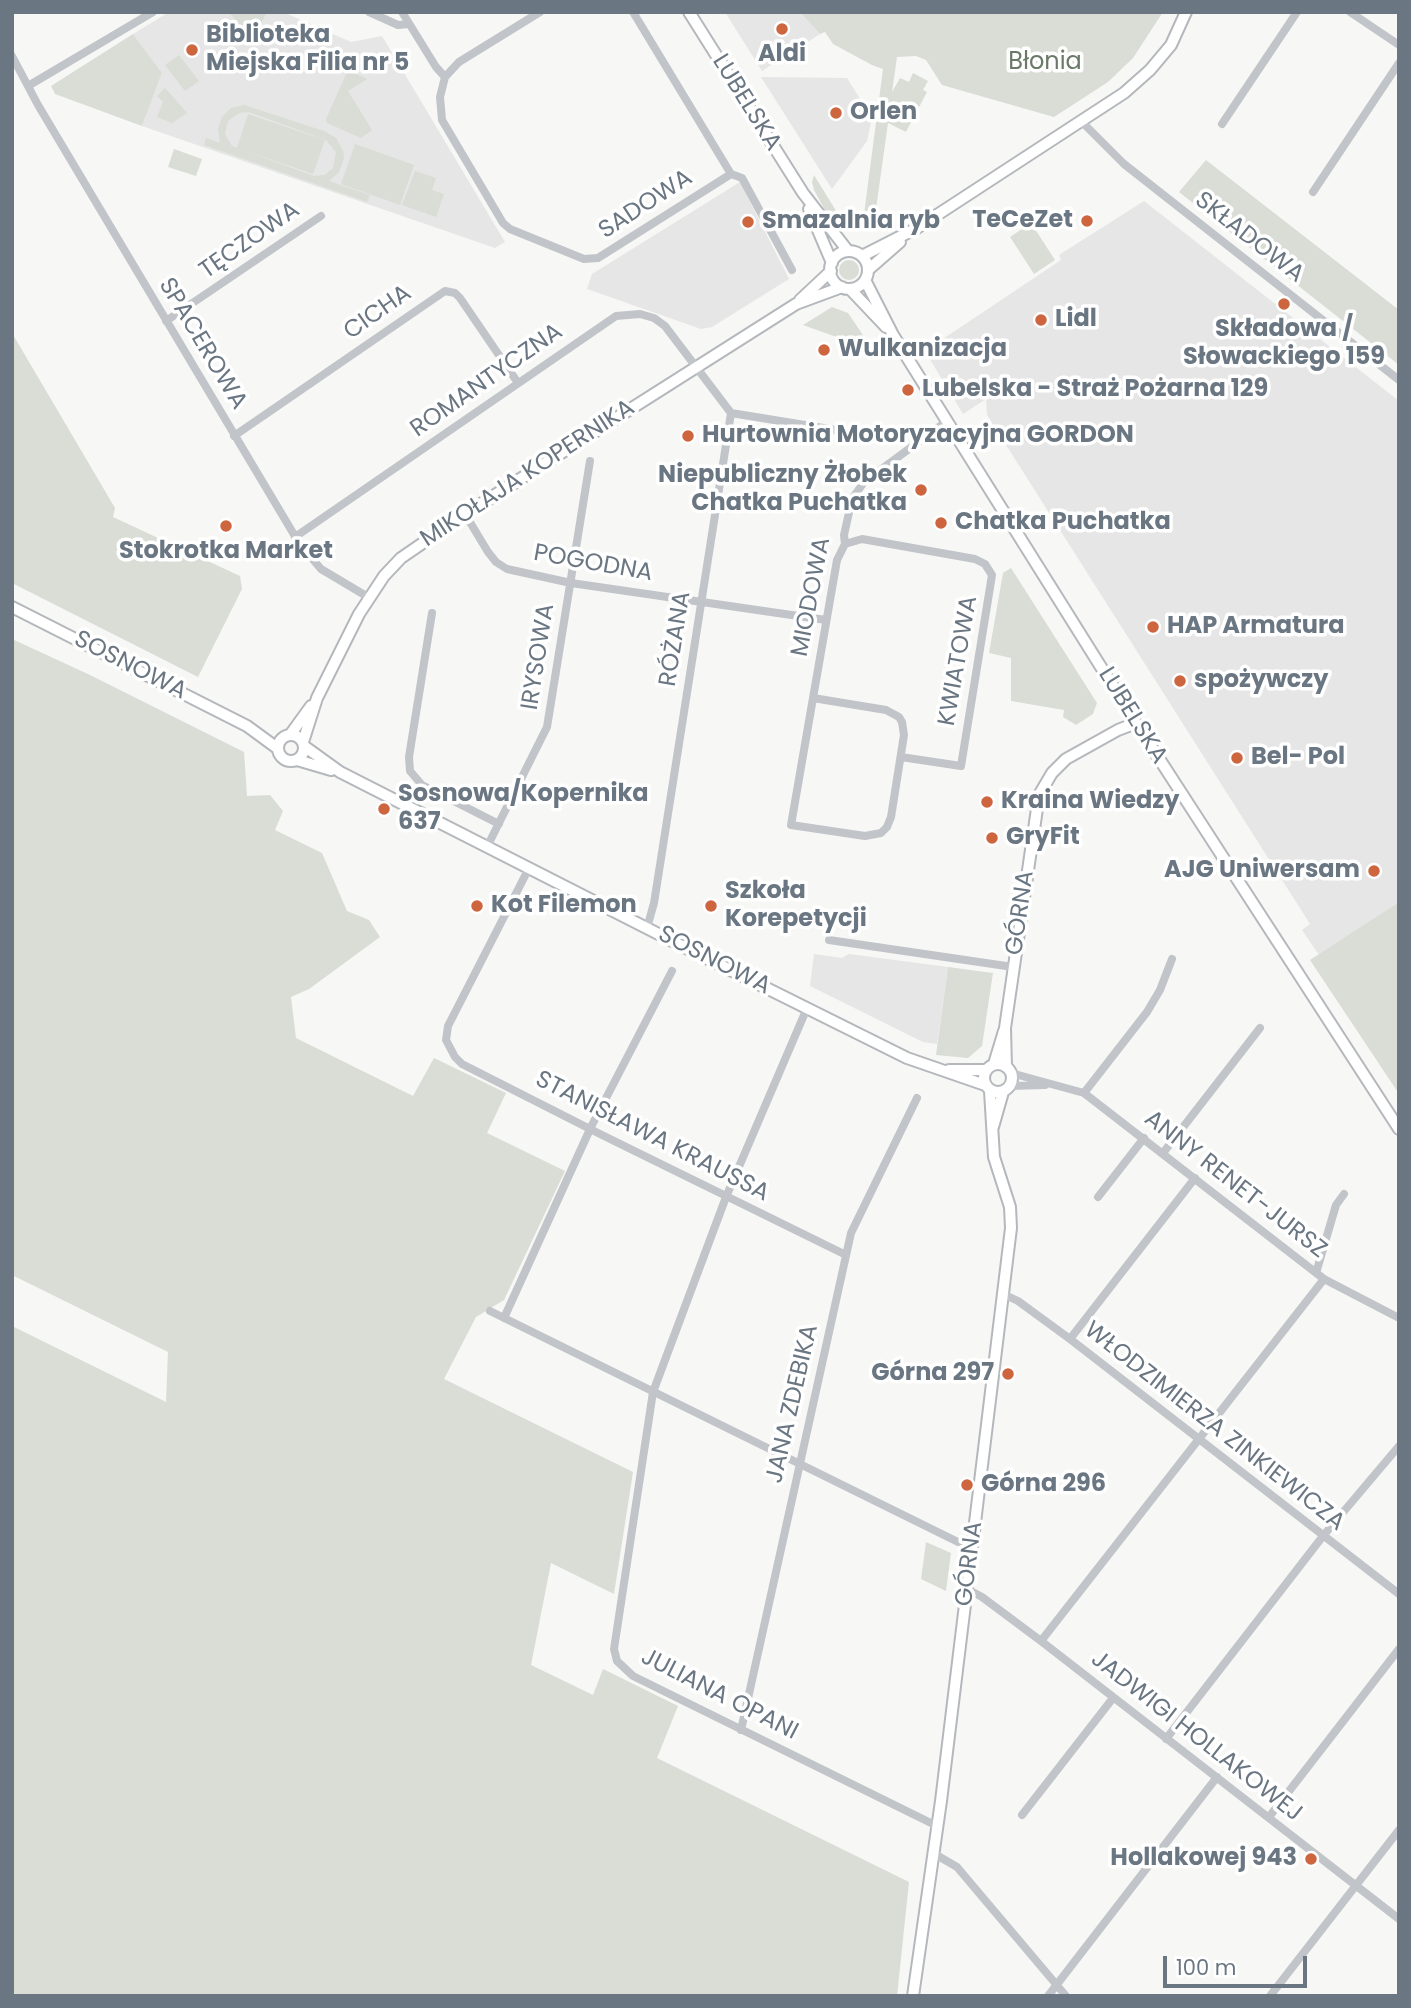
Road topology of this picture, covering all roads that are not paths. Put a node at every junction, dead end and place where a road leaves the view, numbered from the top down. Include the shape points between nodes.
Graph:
1 (153, 12) edge
2 (369, 12) edge
3 (402, 12) edge
4 (540, 12) edge
5 (633, 12) edge
6 (689, 12) edge
7 (1186, 12) edge
8 (1297, 12) edge
9 (1350, 12) edge
10 (409, 24) junction
11 (1399, 45) edge
12 (12, 56) edge
13 (1399, 63) edge
14 (445, 77) junction
15 (28, 86) junction
16 (1081, 121) junction
17 (1222, 124) dead end
18 (731, 174) junction
19 (1313, 191) dead end
20 (803, 193) junction
21 (321, 216) dead end
22 (917, 228) junction
23 (848, 251) junction
24 (862, 256) junction
25 (831, 267) junction
26 (792, 270) dead end
27 (867, 275) junction
28 (846, 288) junction
29 (796, 304) junction
30 (166, 321) junction
31 (893, 335) junction
32 (697, 366) junction
33 (1399, 380) edge
34 (518, 383) junction
35 (731, 413) junction
36 (947, 421) junction
37 (848, 432) dead end
38 (234, 436) junction
39 (590, 461) dead end
40 (465, 514) junction
41 (295, 537) junction
42 (845, 544) junction
43 (571, 583) junction
44 (368, 597) junction
45 (702, 601) junction
46 (12, 607) edge
47 (432, 613) dead end
48 (826, 620) junction
49 (317, 698) junction
50 (813, 698) junction
51 (1136, 723) junction
52 (283, 740) junction
53 (304, 744) junction
54 (901, 757) junction
55 (297, 760) junction
56 (340, 772) junction
57 (499, 824) junction
58 (487, 847) junction
59 (529, 868) junction
60 (647, 928) junction
61 (828, 940) dead end
62 (1172, 959) dead end
63 (1013, 967) junction
64 (672, 971) dead end
65 (807, 1007) junction
66 (1005, 1028) junction
67 (1260, 1028) dead end
68 (990, 1067) junction
69 (939, 1070) junction
70 (1009, 1070) junction
71 (1048, 1085) junction
72 (987, 1088) junction
73 (1007, 1089) junction
74 (1084, 1093) junction
75 (917, 1098) dead end
76 (591, 1127) junction
77 (1399, 1129) edge
78 (991, 1133) junction
79 (1144, 1138) junction
80 (1163, 1153) junction
81 (1195, 1178) junction
82 (1344, 1194) dead end
83 (726, 1197) junction
84 (1098, 1197) dead end
85 (846, 1255) junction
86 (1320, 1276) junction
87 (1003, 1294) junction
88 (490, 1311) dead end
89 (504, 1318) junction
90 (1399, 1318) edge
91 (1070, 1339) junction
92 (653, 1392) junction
93 (1198, 1439) junction
94 (1399, 1446) edge
95 (798, 1463) junction
96 (1324, 1536) junction
97 (972, 1546) junction
98 (967, 1589) junction
99 (1399, 1594) edge
100 (1041, 1641) junction
101 (1399, 1649) edge
102 (1113, 1698) junction
103 (740, 1730) junction
104 (1166, 1739) junction
105 (1217, 1777) junction
106 (1022, 1815) dead end
107 (1269, 1817) junction
108 (937, 1826) junction
109 (1399, 1830) edge
110 (933, 1853) junction
111 (1355, 1885) junction
112 (1399, 1919) edge
113 (1057, 1985) junction
114 (913, 1996) edge
115 (1048, 1996) edge
116 (1066, 1996) edge
117 (1270, 1996) edge

1 - 15 street
2 - 10 street via 398,25
3 - 10 street
4 - 14 street via 459,62
5 - 18 street
6 - 20 street, LUBELSKA
7 - 16 street via 1171,45 1150,70
8 - 17 street
9 - 11 street
10 - 14 street
12 - 15 street, SPACEROWA
13 - 19 street
14 - 18 street, SADOWA via 440,97 442,120 503,223 523,236 591,260
15 - 30 street, SPACEROWA
16 - 22 street
16 - 33 street, SKŁADOWA via 1124,164
18 - 26 street via 741,178
20 - 23 street, LUBELSKA
20 - 25 street, LUBELSKA
21 - 30 street, TĘCZOWA
22 - 24 street
22 - 27 street
23 - 24 street
23 - 25 street via 838,255
24 - 27 street
25 - 28 street via 834,280
25 - 29 street, MIKOŁAJA KOPERNIKA
27 - 28 street via 861,284
27 - 31 street, LUBELSKA
28 - 29 street, MIKOŁAJA KOPERNIKA
28 - 31 street, LUBELSKA
29 - 32 street, MIKOŁAJA KOPERNIKA
30 - 38 street, SPACEROWA
31 - 36 street, LUBELSKA
32 - 34 street, ROMANTYCZNA via 661,322 648,315 625,314
32 - 35 street
32 - 40 street, MIKOŁAJA KOPERNIKA
34 - 38 street, CICHA via 460,298 445,291
34 - 41 street, ROMANTYCZNA
35 - 37 street
35 - 45 street, RÓŻANA
36 - 42 street, MIODOWA via 856,491
36 - 51 street, LUBELSKA
38 - 41 street, SPACEROWA
39 - 43 street, IRYSOWA
40 - 43 street, POGODNA via 496,562 507,569
40 - 44 street, MIKOŁAJA KOPERNIKA via 401,558
41 - 44 street, SPACEROWA via 321,569
42 - 48 street, MIODOWA via 837,559
42 - 54 street, KWIATOWA via 862,539 975,559 992,575 961,766
43 - 45 street, POGODNA
43 - 57 street, IRYSOWA via 547,727
44 - 49 street, MIKOŁAJA KOPERNIKA
45 - 48 street, POGODNA
45 - 60 street, RÓŻANA
46 - 52 street, SOSNOWA
47 - 57 street via 410,771 422,785
48 - 50 street, MIODOWA
49 - 52 street, MIKOŁAJA KOPERNIKA
49 - 53 street, MIKOŁAJA KOPERNIKA
50 - 54 street via 894,713 904,728
50 - 54 street, MIODOWA via 791,825 865,836 881,833 891,817
51 - 63 street, GÓRNA via 1066,759 1043,788
51 - 77 street, LUBELSKA
52 - 53 street via 298,736
52 - 55 street via 280,755
53 - 55 street
53 - 56 street, SOSNOWA
55 - 56 street, SOSNOWA
56 - 58 street, SOSNOWA
57 - 58 street, IRYSOWA
58 - 59 street, SOSNOWA
59 - 60 street, SOSNOWA
59 - 76 street, STANISŁAWA KRAUSSA via 445,1034 462,1064
60 - 65 street, SOSNOWA
61 - 63 street
62 - 74 street via 1147,1012
63 - 66 street, GÓRNA
64 - 76 street
65 - 69 street, SOSNOWA
65 - 83 street
66 - 68 street, GÓRNA
66 - 70 street, GÓRNA
67 - 80 street
68 - 69 street, SOSNOWA
68 - 70 street, SOSNOWA
68 - 72 street, GÓRNA via 983,1077
69 - 72 street, SOSNOWA
70 - 71 street, ANNY RENET-JURSZ
70 - 73 street, GÓRNA
71 - 73 street, ANNY RENET-JURSZ
71 - 74 street, ANNY RENET-JURSZ
72 - 73 street, SOSNOWA
72 - 78 street, GÓRNA
73 - 78 street, GÓRNA
74 - 79 street, ANNY RENET-JURSZ
75 - 85 street, JANA ZDEBIKA via 851,1233
76 - 83 street, STANISŁAWA KRAUSSA
76 - 89 street
78 - 87 street, GÓRNA via 993,1157 1010,1207
79 - 80 street, ANNY RENET-JURSZ
79 - 84 street
80 - 81 street, ANNY RENET-JURSZ
81 - 86 street, ANNY RENET-JURSZ
81 - 91 street
82 - 86 street via 1336,1205
83 - 85 street, STANISŁAWA KRAUSSA
83 - 92 street
85 - 95 street, JANA ZDEBIKA
86 - 90 street, ANNY RENET-JURSZ
86 - 93 street
87 - 91 street, WŁODZIMIERZA ZINKIEWICZA
87 - 97 street, GÓRNA
88 - 89 street
89 - 92 street
91 - 93 street, WŁODZIMIERZA ZINKIEWICZA
92 - 95 street
92 - 103 street, JULIANA OPANI via 614,1649 617,1661 634,1676
93 - 96 street, WŁODZIMIERZA ZINKIEWICZA
93 - 100 street
94 - 96 street
95 - 97 street
95 - 103 street, JANA ZDEBIKA
96 - 99 street, WŁODZIMIERZA ZINKIEWICZA
96 - 104 street
97 - 98 street, GÓRNA
98 - 100 street, JADWIGI HOLLAKOWEJ
98 - 108 street, GÓRNA
100 - 102 street, JADWIGI HOLLAKOWEJ
101 - 107 street
102 - 104 street, JADWIGI HOLLAKOWEJ
102 - 106 street
103 - 108 street, JULIANA OPANI
104 - 105 street, JADWIGI HOLLAKOWEJ
105 - 107 street, JADWIGI HOLLAKOWEJ
105 - 113 street
107 - 111 street, JADWIGI HOLLAKOWEJ
108 - 110 street, GÓRNA
109 - 111 street
110 - 113 street via 957,1867
110 - 114 street, GÓRNA
111 - 112 street, JADWIGI HOLLAKOWEJ
111 - 117 street
113 - 115 street
113 - 116 street

